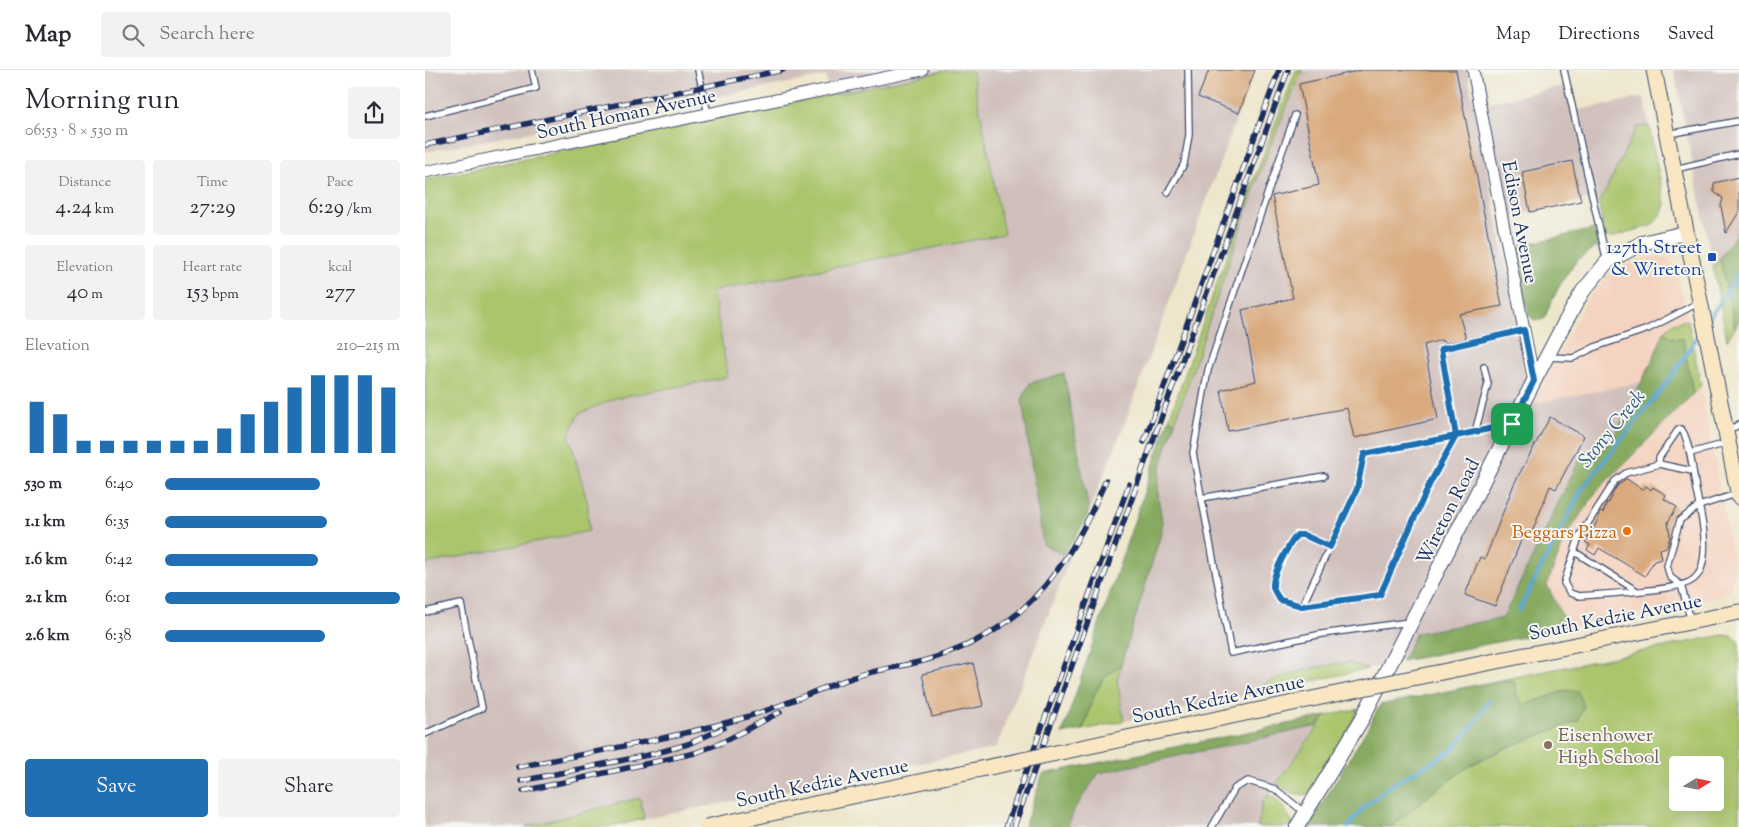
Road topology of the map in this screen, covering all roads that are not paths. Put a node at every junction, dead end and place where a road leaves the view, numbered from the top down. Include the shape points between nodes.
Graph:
1 (532, 70) edge
2 (698, 70) edge
3 (922, 70) edge
4 (1188, 70) edge
5 (1473, 70) edge
6 (1564, 70) edge
7 (1654, 70) edge
8 (708, 114) junction
9 (1295, 115) dead end
10 (425, 116) edge
11 (1739, 121) edge
12 (1666, 134) junction
13 (1739, 154) edge
14 (1673, 170) junction
15 (425, 172) edge
16 (1168, 192) dead end
17 (1685, 233) junction
18 (1607, 262) junction
19 (1701, 307) junction
20 (1524, 330) junction
21 (1547, 357) junction
22 (1484, 366) dead end
23 (1534, 381) junction
24 (1512, 424) junction
25 (1739, 424) edge
26 (1475, 432) junction
27 (1456, 436) junction
28 (1727, 438) junction
29 (1690, 453) junction
30 (1659, 464) junction
31 (1692, 471) junction
32 (1324, 476) dead end
33 (1739, 495) edge
34 (1201, 498) junction
35 (1699, 506) junction
36 (1330, 547) junction
37 (1575, 552) junction
38 (1681, 585) junction
39 (1637, 591) junction
40 (1302, 606) junction
41 (425, 612) edge
42 (1739, 612) edge
43 (1691, 621) junction
44 (1411, 622) junction
45 (425, 734) edge
46 (1305, 813) junction
47 (706, 827) edge
48 (1212, 827) edge
49 (1297, 827) edge

1 - 10 lane via 536,88
2 - 8 lane
3 - 8 street, South Homan Avenue
4 - 16 lane via 1189,135 1184,164
5 - 20 street, Edison Avenue
6 - 18 lane
7 - 12 main road
8 - 15 street, South Homan Avenue
9 - 34 lane via 1208,370 1193,453
11 - 12 lane
12 - 14 main road
13 - 14 lane
14 - 17 main road
17 - 18 street, Wireton Road via 1642,243
17 - 19 main road
18 - 21 street, Wireton Road via 1583,291
19 - 21 lane via 1679,312 1648,329 1573,358
19 - 28 main road
20 - 23 street, Edison Avenue
20 - 27 lane via 1441,349
21 - 23 street, Wireton Road
22 - 26 lane via 1488,384
23 - 24 street, Wireton Road
24 - 26 lane
24 - 44 street, Wireton Road
25 - 28 lane
26 - 27 lane
27 - 36 lane via 1364,454 1357,489
27 - 40 lane via 1430,483 1380,595
28 - 29 lane
28 - 33 main road
29 - 30 lane via 1681,428 1659,458
29 - 31 lane
30 - 31 lane
30 - 37 lane via 1626,473 1615,481 1579,537
31 - 35 lane
32 - 34 lane
33 - 35 lane
34 - 44 lane via 1231,653 1322,634
35 - 38 lane via 1705,548 1701,571 1692,581
35 - 38 lane via 1680,520 1667,566 1670,577
36 - 40 lane
36 - 40 lane via 1304,535 1297,535 1287,546 1273,588 1280,600
37 - 39 lane
37 - 39 lane via 1564,583 1571,593 1579,596
38 - 39 lane
38 - 43 lane
41 - 45 lane via 461,604 481,708
42 - 43 main road, South Kedzie Avenue
43 - 47 main road, South Kedzie Avenue, bridge
44 - 46 street, Wireton Road via 1362,719
46 - 48 lane via 1275,789 1248,781 1235,788
46 - 49 street, Wireton Road

